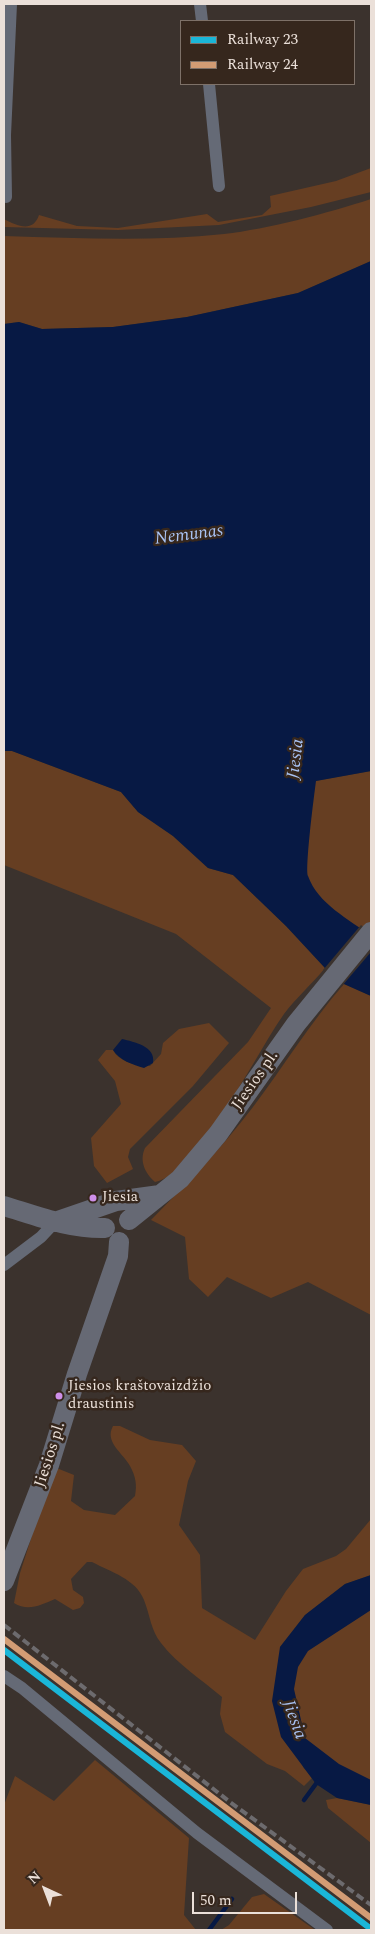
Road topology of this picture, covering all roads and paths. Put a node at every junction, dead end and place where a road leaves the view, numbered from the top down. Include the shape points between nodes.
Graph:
1 (11, 4) edge
2 (200, 4) edge
3 (202, 20) edge
4 (208, 85) edge
5 (220, 186) dead end
6 (6, 197) dead end
7 (371, 932) edge
8 (160, 1195) junction
9 (4, 1206) edge
10 (55, 1222) junction
11 (112, 1235) junction
12 (4, 1265) edge
13 (4, 1581) edge
14 (4, 1676) edge
15 (327, 1930) edge

1 - 6 street via 5,135
2 - 3 street
4 - 5 street
7 - 8 main road, Jiesios pl. via 296,1024 218,1134 180,1179
8 - 10 main road via 116,1201
8 - 11 main road, Jiesios pl. via 130,1220 132,1232 127,1240
9 - 10 main road
10 - 11 main road
10 - 12 street
11 - 13 main road, Jiesios pl. via 118,1256 49,1465
14 - 15 street via 197,1833

